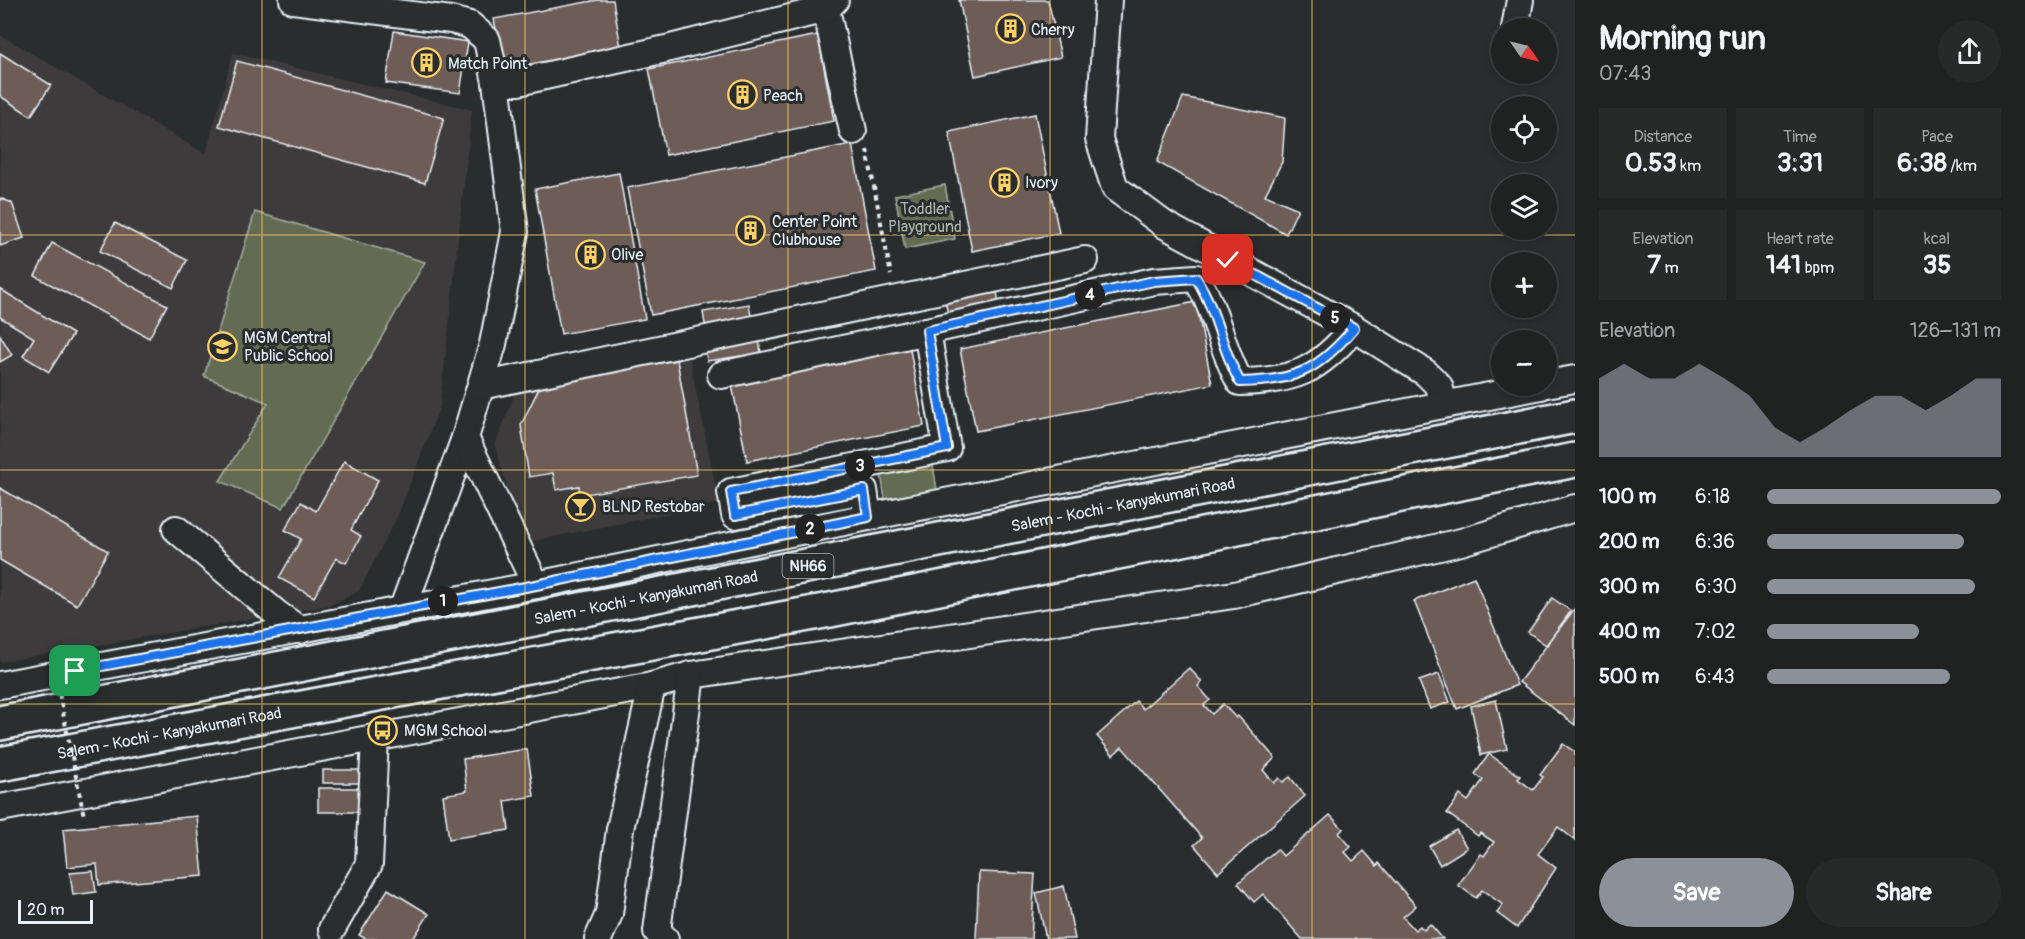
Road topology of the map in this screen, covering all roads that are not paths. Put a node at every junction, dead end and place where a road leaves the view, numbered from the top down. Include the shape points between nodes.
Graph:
1 (293, 0) edge
2 (1108, 0) edge
3 (1520, 0) edge
4 (831, 5) edge
5 (453, 10) edge
6 (1517, 18) edge
7 (496, 82) junction
8 (853, 131) road end
9 (1085, 260) dead end
10 (1354, 328) junction
11 (927, 331) junction
12 (721, 375) dead end
13 (1575, 379) edge
14 (1557, 382) edge
15 (481, 386) junction
16 (1491, 395) edge
17 (1444, 403) junction
18 (1575, 416) edge
19 (465, 438) junction
20 (1575, 460) edge
21 (1575, 508) edge
22 (868, 517) junction
23 (176, 529) dead end
24 (536, 585) junction
25 (403, 608) junction
26 (300, 630) junction
27 (691, 675) junction
28 (0, 685) edge
29 (652, 687) junction
30 (0, 723) edge
31 (375, 738) junction
32 (0, 764) edge
33 (0, 808) edge
34 (332, 928) dead end
35 (598, 939) edge
36 (665, 939) edge

1 - 5 street
2 - 10 street via 1099,139 1115,188 1165,225
3 - 6 street
4 - 7 street via 655,52 518,82
4 - 8 street
5 - 7 street via 487,40
7 - 15 street via 514,232
9 - 15 street
10 - 11 street via 1341,344 1299,375 1240,382 1230,365 1209,298 1196,278 1154,281
10 - 17 street via 1426,373 1439,386
11 - 12 street
11 - 22 street via 947,448 731,492 735,515 864,490
13 - 14 street
15 - 19 street
16 - 17 street
17 - 22 street
18 - 30 highway, Salem - Kochi - Kanyakumari Road / NH66
19 - 24 street
19 - 25 street
20 - 32 highway, Salem - Kochi - Kanyakumari Road via 830,610
21 - 27 street via 1461,542 1234,595
22 - 24 street
23 - 26 street
24 - 25 street
25 - 26 street
26 - 28 street
27 - 29 street
27 - 36 street via 657,931
29 - 31 street
29 - 35 street via 620,829 609,914
31 - 33 street
31 - 34 street via 369,864

